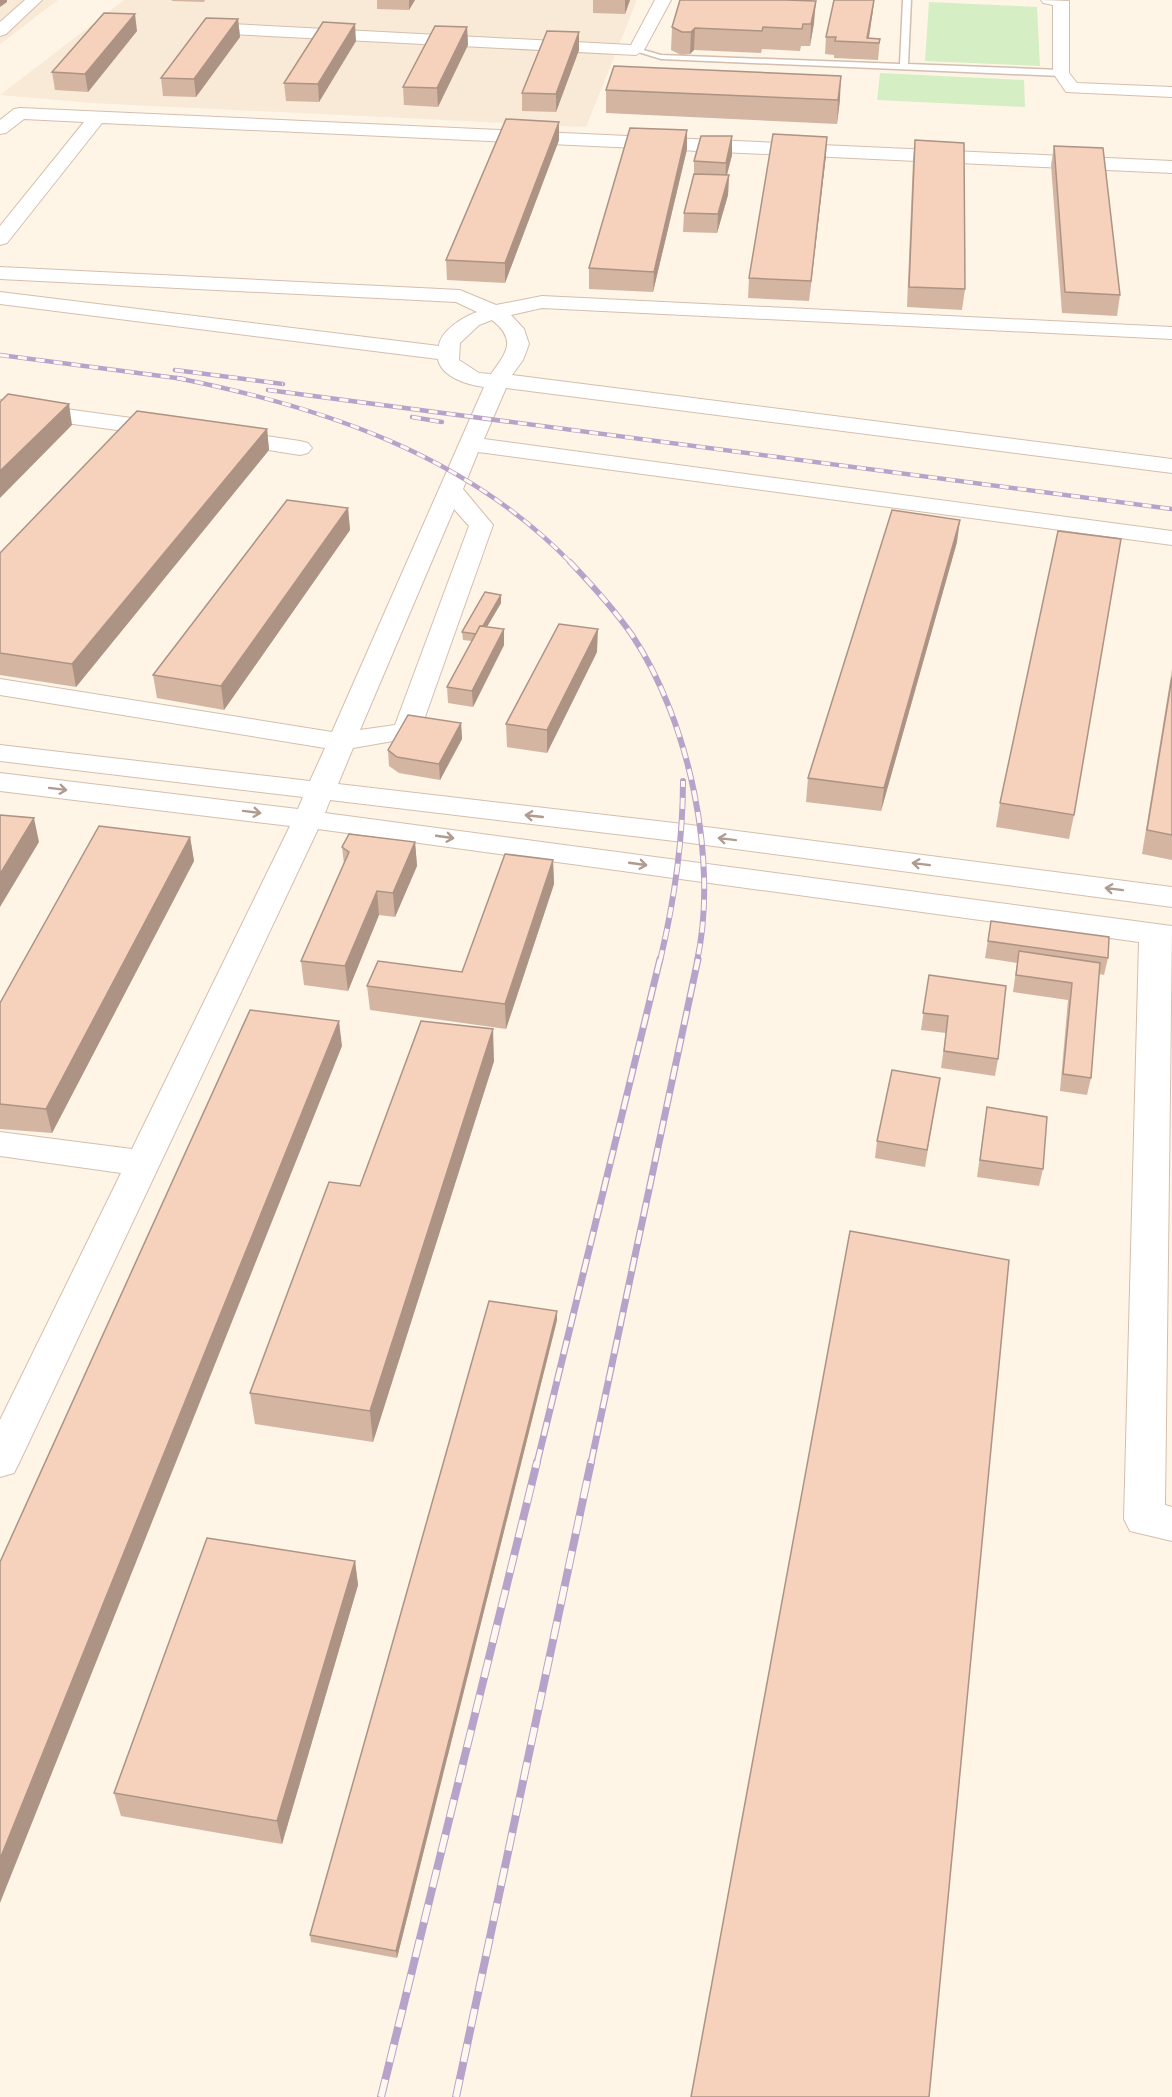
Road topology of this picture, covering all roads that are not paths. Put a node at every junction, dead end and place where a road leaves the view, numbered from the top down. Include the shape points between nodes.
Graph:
1 (34, 0) edge
2 (663, 0) edge
3 (907, 0) edge
4 (1049, 0) edge
5 (211, 28) edge
6 (0, 31) edge
7 (636, 50) junction
8 (904, 67) junction
9 (1061, 73) junction
10 (1172, 92) edge
11 (10, 109) edge
12 (97, 118) junction
13 (0, 129) edge
14 (1172, 167) edge
15 (0, 240) edge
16 (0, 273) edge
17 (0, 298) edge
18 (494, 312) junction
19 (1172, 333) edge
20 (449, 354) junction
21 (498, 380) junction
22 (0, 407) edge
23 (184, 432) edge
24 (207, 435) edge
25 (471, 444) junction
26 (300, 448) dead end
27 (1172, 466) edge
28 (450, 489) junction
29 (1172, 538) edge
30 (0, 687) edge
31 (341, 742) junction
32 (0, 753) edge
33 (0, 782) edge
34 (314, 805) junction
35 (1172, 897) edge
36 (1163, 934) edge
37 (0, 1144) edge
38 (143, 1163) junction
39 (0, 1461) edge
40 (1172, 1524) edge

1 - 6 street
2 - 7 street
3 - 8 lane
4 - 9 street via 1061,1
5 - 7 street
7 - 8 lane via 661,57
8 - 9 lane
9 - 10 street via 1072,88
11 - 12 street
11 - 13 street
12 - 14 street
12 - 15 street
16 - 18 street via 460,297
17 - 20 street
18 - 19 street via 542,302
18 - 20 street via 472,321 457,334 450,341
18 - 21 street via 511,324 519,340 518,353
20 - 21 street via 448,362 465,377 482,382
21 - 25 street
21 - 27 street
22 - 23 street
24 - 26 street
25 - 28 street
25 - 29 street
28 - 31 street
28 - 31 street via 481,525 406,731
30 - 31 street
31 - 34 street
32 - 34 street
33 -> 34 street
35 -> 34 street via 683,833
34 -> 36 street
34 - 38 street
36 - 40 street via 1144,1519
37 - 38 street
38 - 39 street

